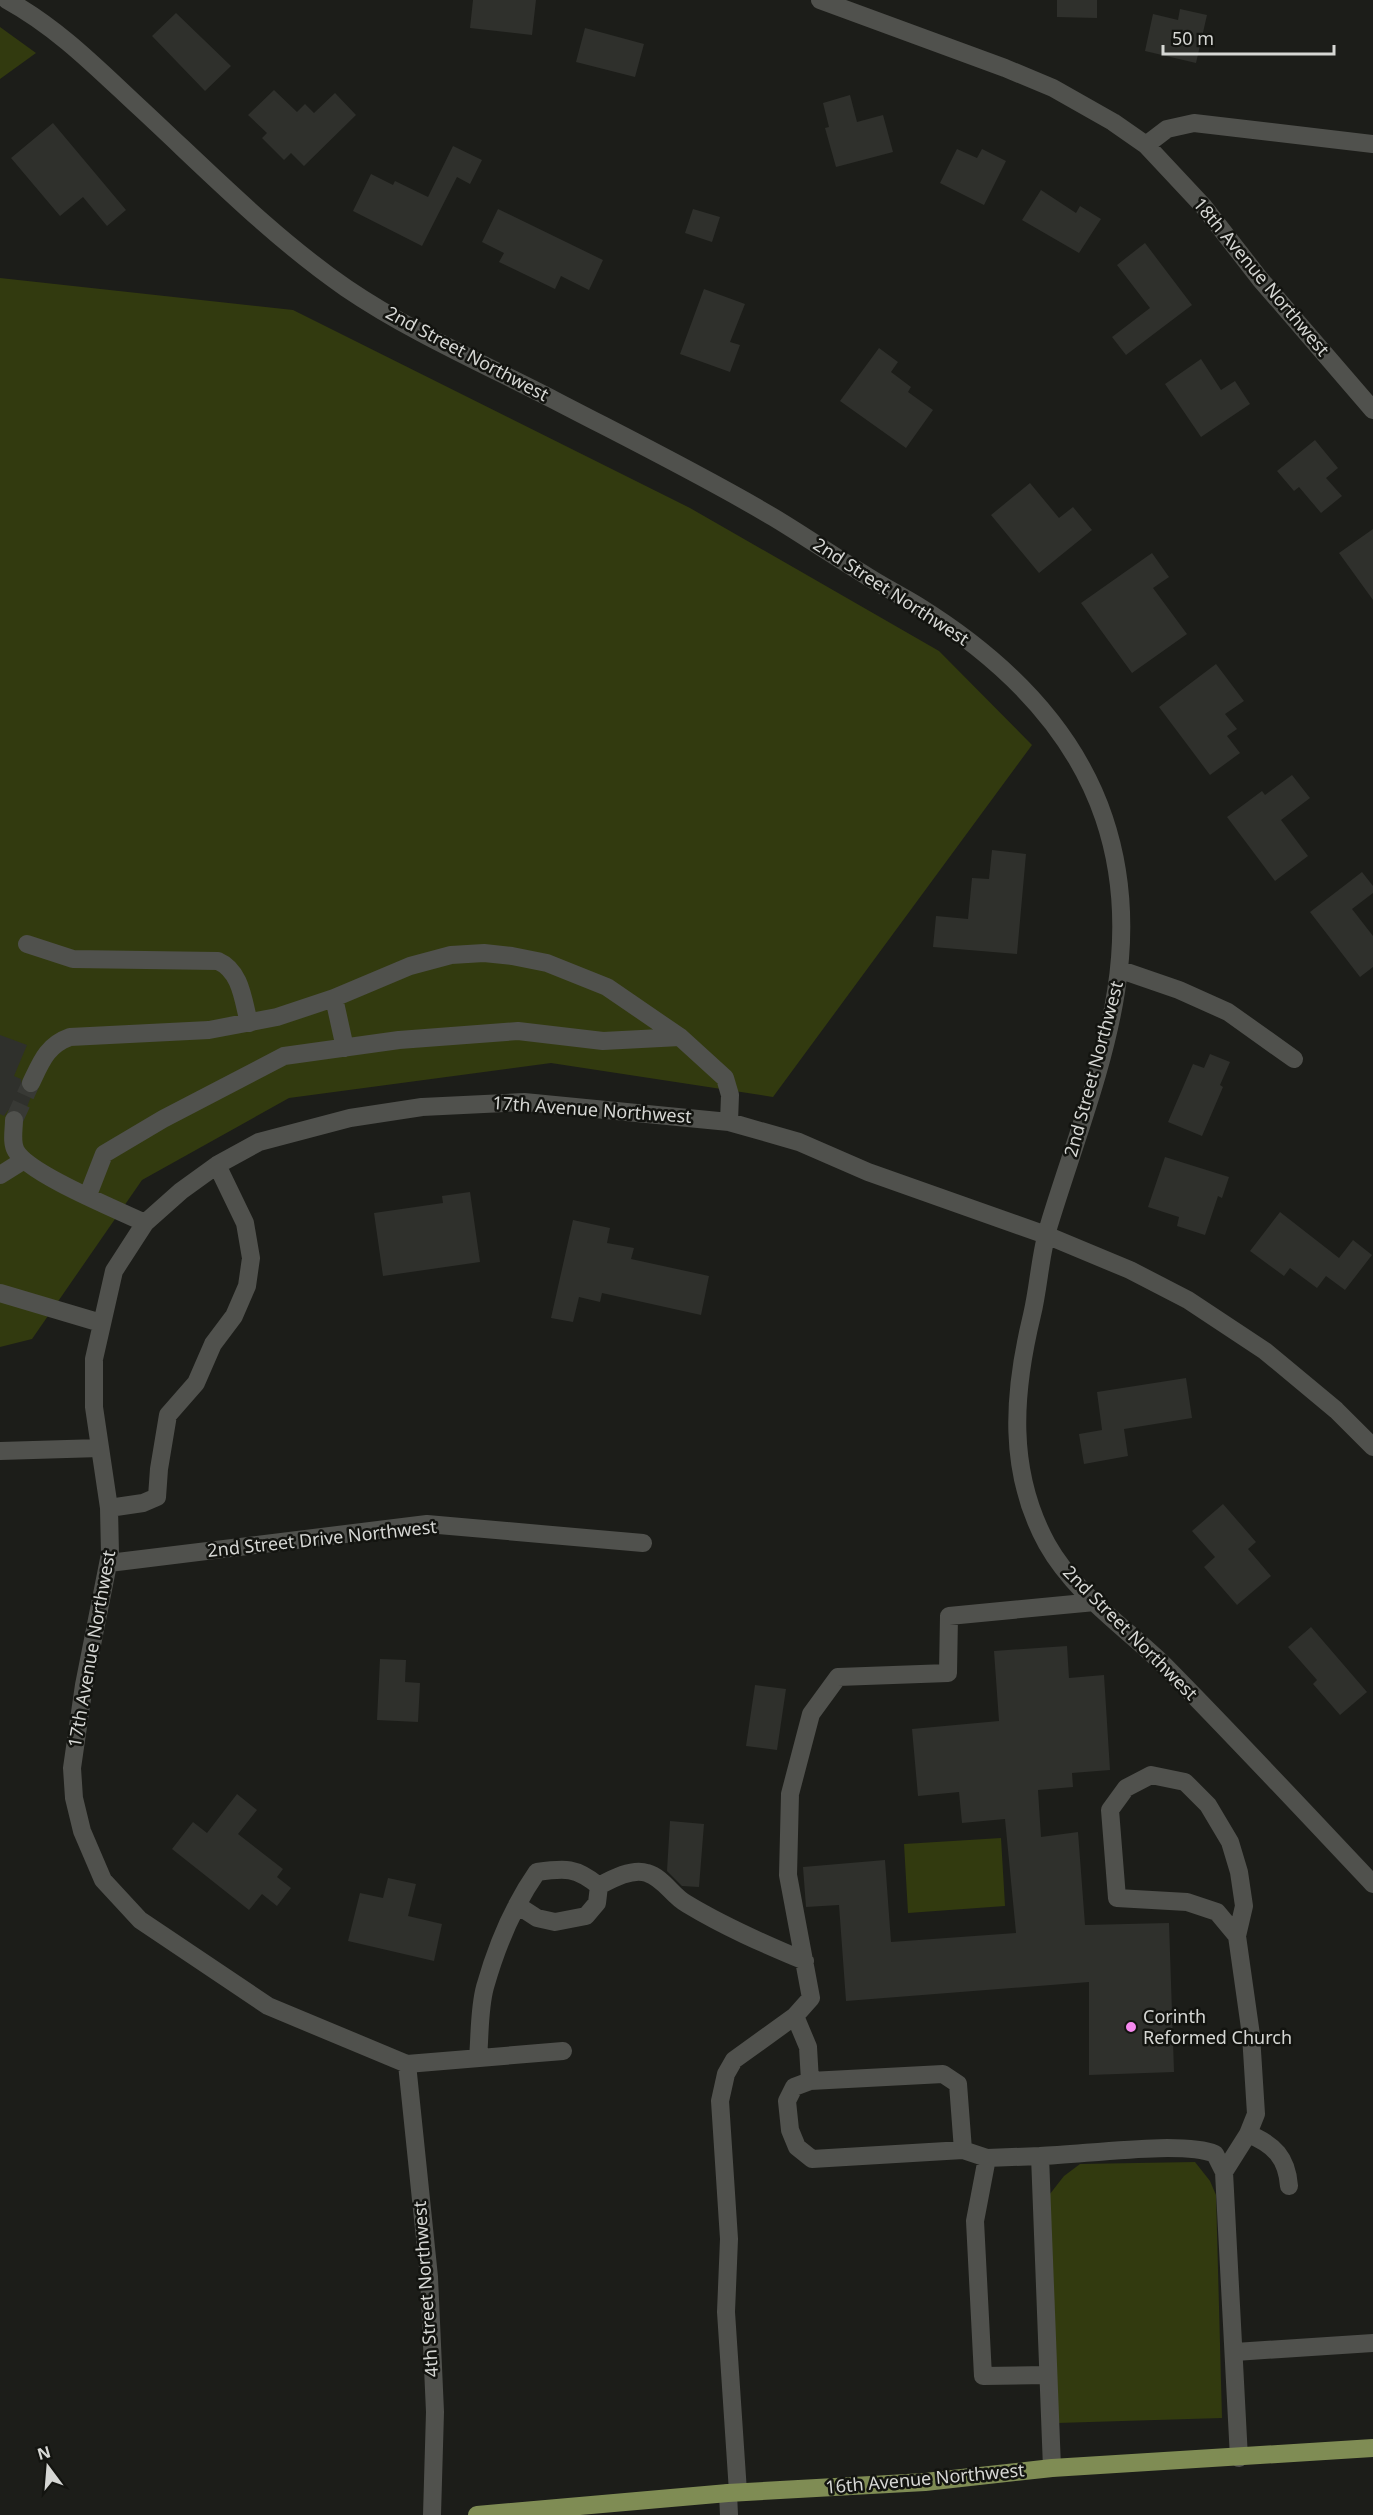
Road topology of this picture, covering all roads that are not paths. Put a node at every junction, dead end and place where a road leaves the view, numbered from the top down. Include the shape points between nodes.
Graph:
1 (7, 0) edge
2 (820, 0) edge
3 (1373, 144) edge
4 (1146, 145) junction
5 (1373, 410) edge
6 (27, 944) dead end
7 (1121, 969) junction
8 (334, 998) junction
9 (249, 1023) junction
10 (680, 1037) junction
11 (345, 1048) junction
12 (1294, 1059) dead end
13 (31, 1083) tunnel mouth
14 (14, 1120) tunnel mouth
15 (729, 1122) junction
16 (24, 1160) junction
17 (218, 1165) junction
18 (0, 1175) edge
19 (88, 1195) junction
20 (145, 1223) junction
21 (1046, 1236) junction
22 (0, 1293) edge
23 (101, 1323) junction
24 (1373, 1447) edge
25 (100, 1448) junction
26 (0, 1451) edge
27 (109, 1508) junction
28 (643, 1543) dead end
29 (109, 1563) junction
30 (1095, 1602) junction
31 (1373, 1884) edge
32 (599, 1886) junction
33 (518, 1905) junction
34 (1237, 1936) junction
35 (805, 1961) junction
36 (795, 2016) junction
37 (562, 2050) dead end
38 (478, 2058) junction
39 (407, 2064) junction
40 (810, 2081) junction
41 (1248, 2134) junction
42 (963, 2150) junction
43 (1040, 2156) junction
44 (987, 2158) junction
45 (1224, 2172) junction
46 (1289, 2186) dead end
47 (1373, 2343) edge
48 (1235, 2352) junction
49 (1047, 2375) junction
50 (1373, 2448) edge
51 (1239, 2458) junction
52 (1052, 2468) junction
53 (733, 2493) junction
54 (432, 2515) edge
55 (477, 2515) edge
56 (729, 2515) edge

1 - 7 street, 2nd Street Northwest via 74,46 242,203 349,290 774,517 918,606 1008,674 1045,711 1065,738 1102,812 1112,842 1122,903
2 - 4 street, 18th Avenue Northwest via 1053,88
3 - 4 street via 1194,123 1167,129
4 - 5 street, 18th Avenue Northwest via 1204,207 1260,279
6 - 9 street via 74,959 218,961 229,966 235,975
7 - 12 street via 1228,1012
7 - 21 street, 2nd Street Northwest via 1091,1093
8 - 9 street
8 - 10 street via 410,966 451,955 512,956 547,963 607,987
8 - 11 street
9 - 13 street via 209,1030 70,1036 50,1047
10 - 11 street via 603,1041 518,1031
10 - 15 street via 725,1078 730,1095
11 - 19 street via 284,1056 163,1119 104,1154
14 - 16 street via 13,1141
15 - 17 street, 17th Avenue Northwest via 524,1102 432,1106 300,1130 259,1142
15 - 21 street, 17th Avenue Northwest via 800,1142 868,1172
16 - 18 street
16 - 19 street via 32,1168
17 - 20 street, 17th Avenue Northwest
17 - 27 street via 245,1223 251,1258 247,1286 234,1316 213,1344 196,1383 168,1415 157,1497
19 - 20 street
20 - 23 street, 17th Avenue Northwest via 114,1271
21 - 24 street, 17th Avenue Northwest via 1130,1270 1227,1325 1336,1410
21 - 30 street, 2nd Street Northwest via 1020,1365 1017,1453 1027,1500 1047,1545
22 - 23 street
23 - 25 street, 17th Avenue Northwest via 94,1359 94,1407
25 - 26 street
25 - 27 street, 17th Avenue Northwest
27 - 29 street, 17th Avenue Northwest
28 - 29 street, 2nd Street Drive Northwest via 428,1524
29 - 39 street, 17th Avenue Northwest via 72,1768 82,1831 103,1880 140,1920 268,2006
30 - 31 street, 2nd Street Northwest via 1161,1663
30 - 35 street via 949,1616 948,1673 838,1677 811,1714 790,1794 788,1875
32 - 33 street via 587,1876 565,1868 537,1872
32 - 33 street via 597,1903 586,1916 555,1922 537,1918
32 - 35 street via 621,1875 645,1872 658,1878 679,1900 722,1926
33 - 38 street via 484,1989
34 - 34 street via 1244,1906 1239,1872 1230,1842 1208,1805 1185,1782 1150,1775 1126,1788 1110,1810 1117,1898 1187,1902 1217,1912
34 - 41 street via 1257,2089 1256,2114
35 - 36 street via 811,1998
36 - 40 street via 808,2047
36 - 53 street via 735,2060 726,2074 720,2101 729,2239 726,2312
37 - 38 street
38 - 39 street
39 - 54 street, 4th Street Northwest via 429,2277 435,2412
40 - 42 street via 944,2074 958,2084
40 - 42 street via 794,2087 787,2101 793,2139 812,2159
41 - 45 street
41 - 46 street via 1265,2140 1281,2154
42 - 44 street
43 - 44 street
43 - 45 street via 1200,2148 1215,2154
43 - 49 street
44 - 49 street via 975,2222 983,2376
45 - 48 street
47 - 48 street
48 - 51 street
49 - 52 street
50 - 51 main road, 16th Avenue Northwest
51 - 52 main road, 16th Avenue Northwest
52 - 53 main road, 16th Avenue Northwest via 925,2482
53 - 55 main road, 16th Avenue Northwest
53 - 56 street

